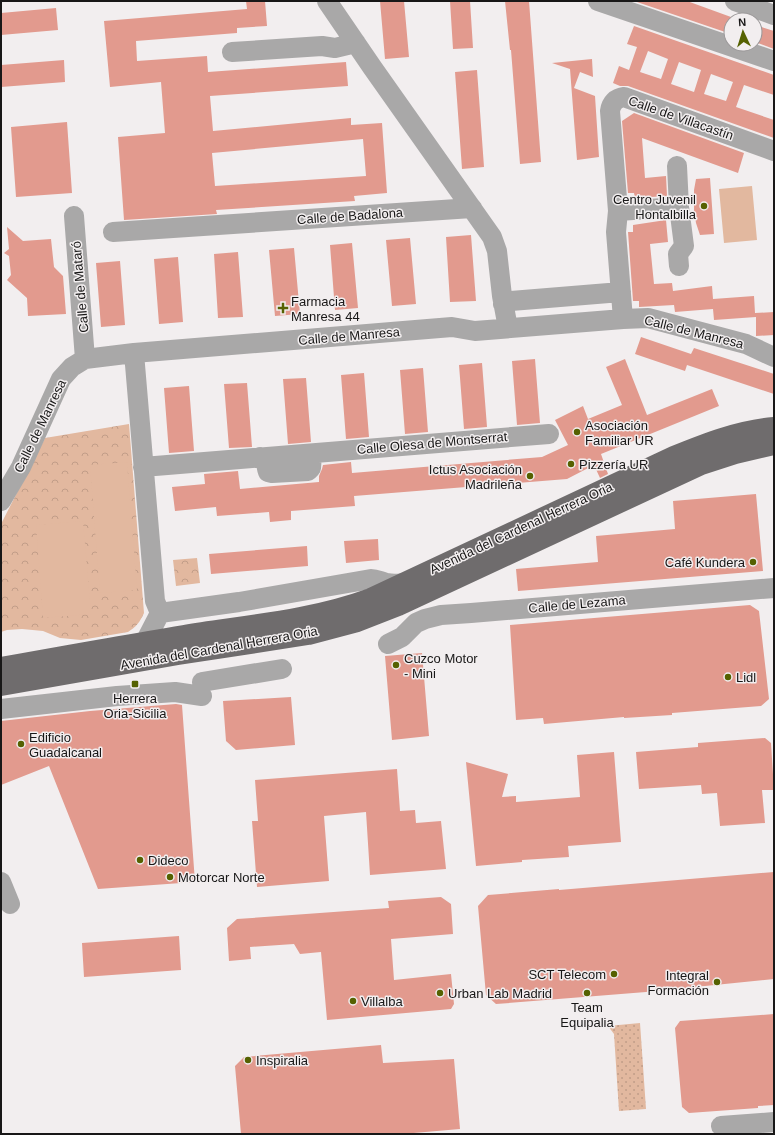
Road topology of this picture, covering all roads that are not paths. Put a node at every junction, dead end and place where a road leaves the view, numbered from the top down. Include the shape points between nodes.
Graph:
1 (327, 1) edge
2 (598, 1) edge
3 (736, 1) edge
4 (774, 15) edge
5 (356, 43) junction
6 (232, 52) dead end
7 (774, 62) edge
8 (774, 151) edge
9 (677, 166) dead end
10 (679, 207) junction
11 (472, 208) junction
12 (618, 211) junction
13 (74, 216) dead end
14 (113, 232) dead end
15 (679, 266) dead end
16 (620, 292) junction
17 (503, 304) junction
18 (623, 319) junction
19 (508, 328) junction
20 (134, 353) junction
21 (774, 357) edge
22 (86, 359) junction
23 (774, 428) edge
24 (549, 434) dead end
25 (774, 444) edge
26 (21, 467) junction
27 (144, 467) junction
28 (1, 476) edge
29 (1, 501) edge
30 (404, 583) junction
31 (774, 588) edge
32 (430, 590) junction
33 (160, 613) junction
34 (145, 642) junction
35 (388, 644) dead end
36 (1, 668) edge
37 (282, 669) dead end
38 (1, 685) edge
39 (1, 709) edge
40 (1, 882) edge
41 (10, 904) dead end
42 (774, 1122) edge
43 (733, 1129) edge

1 - 5 street
2 - 7 street
3 - 4 street
5 - 6 street via 335,48 322,46
5 - 11 street
8 - 12 street, Calle de Villacastín via 624,97 619,98 611,105 610,111
9 - 10 street
10 - 12 street
10 - 15 street via 684,246 678,254
11 - 14 street, Calle de Badalona
11 - 17 street via 492,237 497,251
12 - 16 street, Calle de Villacastín via 616,232
13 - 22 street, Calle de Mataró
16 - 17 street via 511,301
16 - 18 street, Calle de Villacastín
17 - 19 street
18 - 19 street, Calle de Manresa
18 - 21 street, Calle de Manresa via 648,318 746,344
19 - 20 street, Calle de Manresa via 476,331 452,327
20 - 22 street, Calle de Manresa
20 - 27 street
22 - 26 street, Calle de Manresa via 72,367 61,379
23 - 30 main road, Avenida del Cardenal Herrera Oria via 740,434 698,447
24 - 27 street, Calle Olesa de Montserrat
25 - 32 main road, Avenida del Cardenal Herrera Oria via 735,453 690,469
26 - 28 street
26 - 29 street, Calle de Manresa
27 - 33 street via 155,601
30 - 32 street, Avenida del Cardenal Herrera Oria
30 - 33 street, Avenida del Cardenal Herrera Oria via 387,583 371,579
30 - 34 main road, Avenida del Cardenal Herrera Oria via 371,599 323,614
31 - 35 street, Calle de Lezama via 441,615 416,623 402,637
32 - 38 main road, Avenida del Cardenal Herrera Oria via 357,621 308,634
33 - 34 street
34 - 36 main road, Avenida del Cardenal Herrera Oria
37 - 39 street via 202,689
40 - 41 street
42 - 43 street

